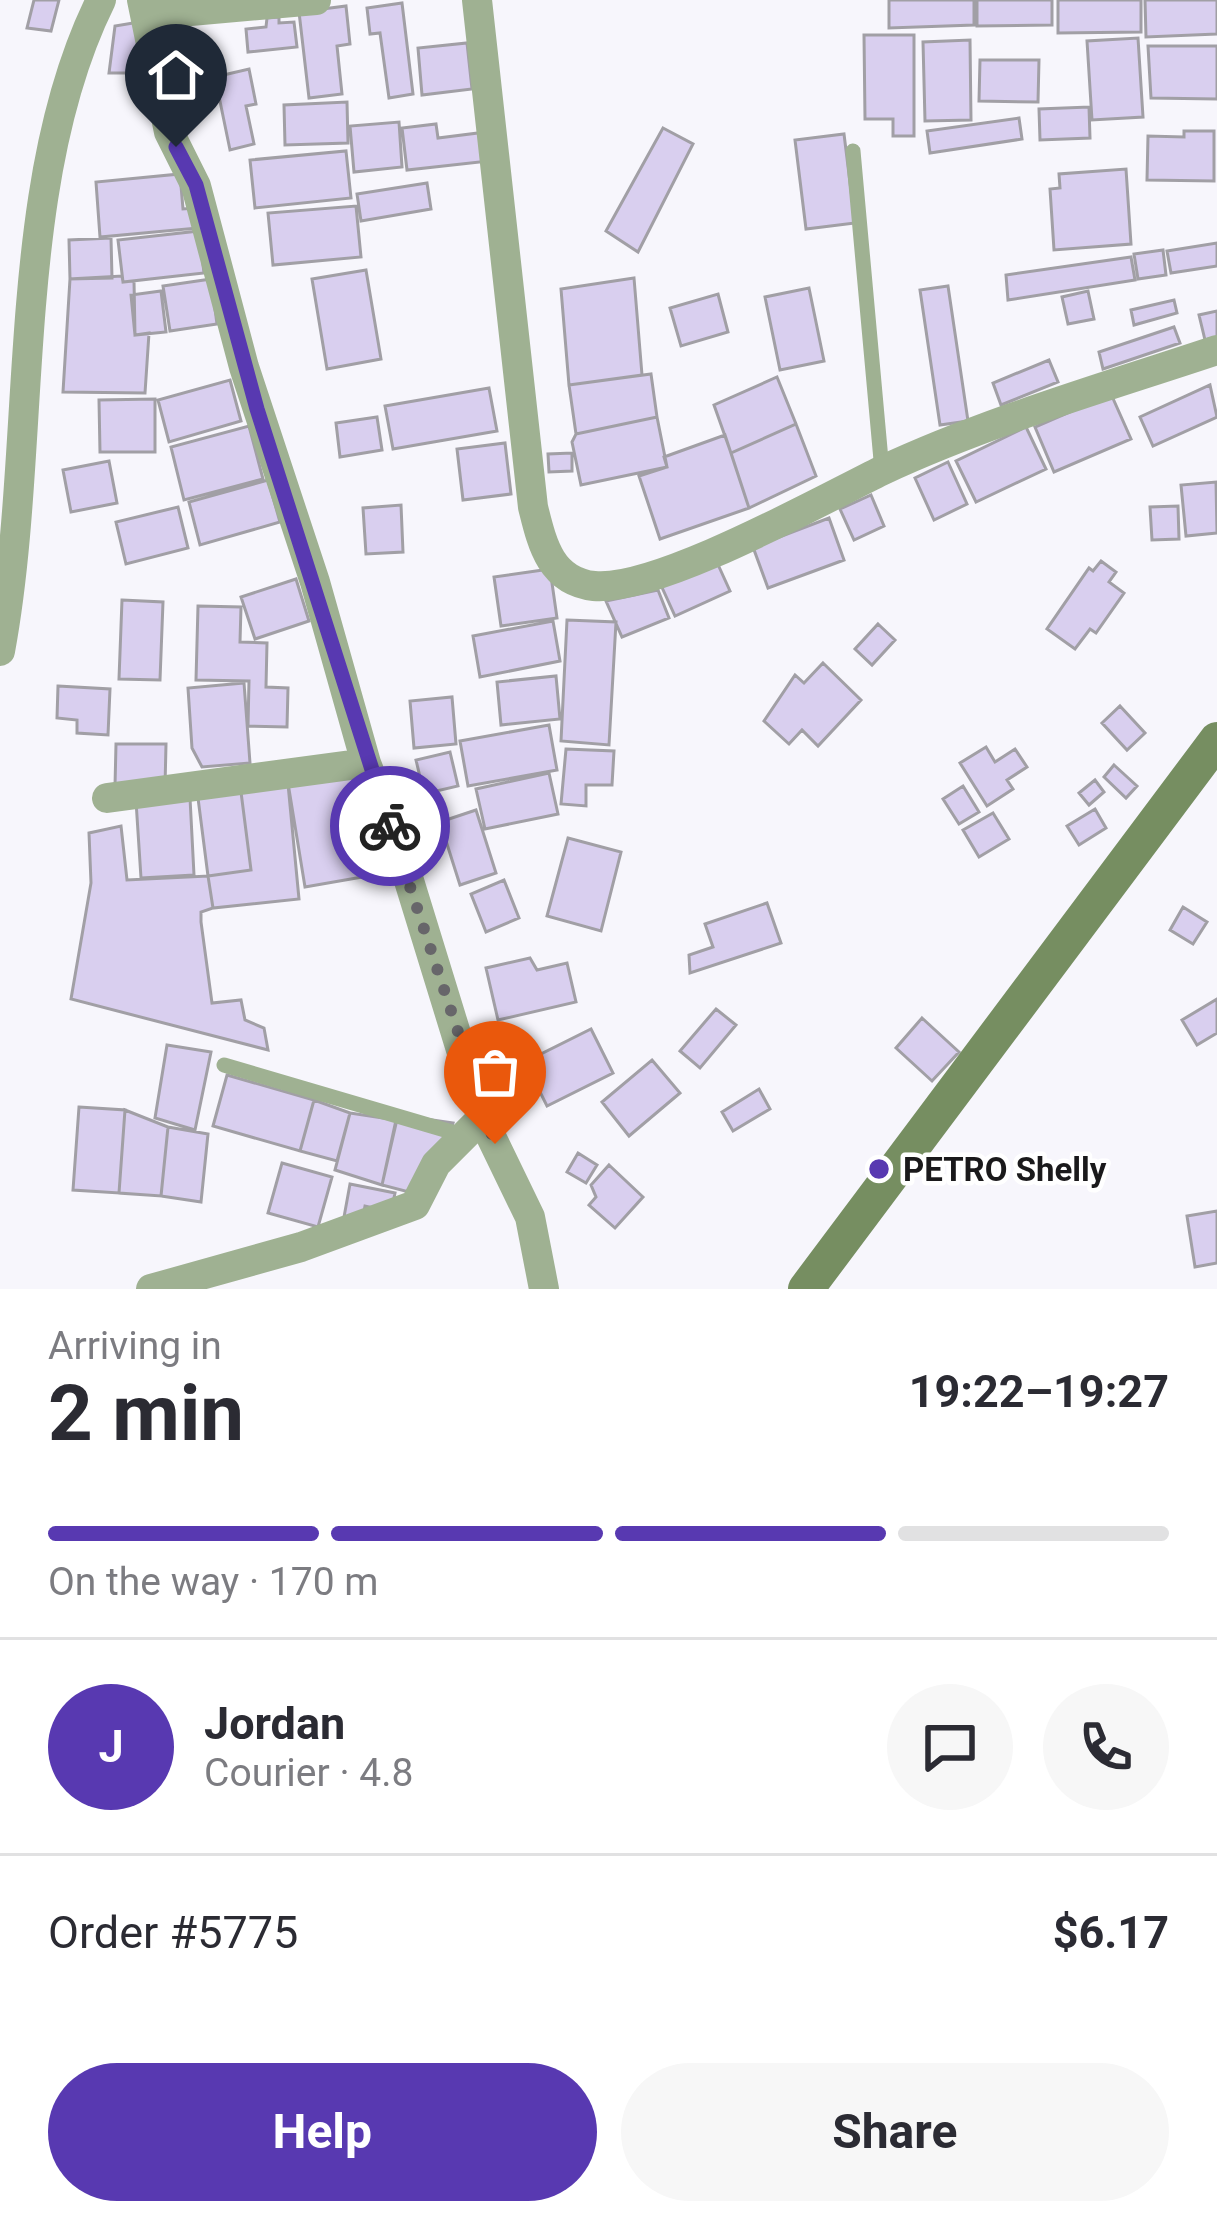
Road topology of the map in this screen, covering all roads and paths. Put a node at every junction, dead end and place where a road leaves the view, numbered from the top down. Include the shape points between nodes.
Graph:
1 (101, 0) edge
2 (316, 0) edge
3 (477, 0) edge
4 (144, 8) edge
5 (853, 151) dead end
6 (1217, 350) edge
7 (882, 471) junction
8 (0, 651) edge
9 (1217, 740) edge
10 (366, 763) junction
11 (107, 798) dead end
12 (224, 1065) dead end
13 (472, 1126) junction
14 (151, 1289) edge
15 (544, 1289) edge
16 (806, 1289) edge

1 - 8 street via 71,68 48,166
2 - 4 street
3 - 7 street via 533,507 550,562 578,583 616,586
4 - 10 street via 169,131 196,185
5 - 7 lane
6 - 7 street
9 - 16 street
10 - 11 street
10 - 13 street via 402,858
12 - 13 lane
13 - 14 street via 436,1164 423,1196 401,1212
13 - 15 street via 530,1217

